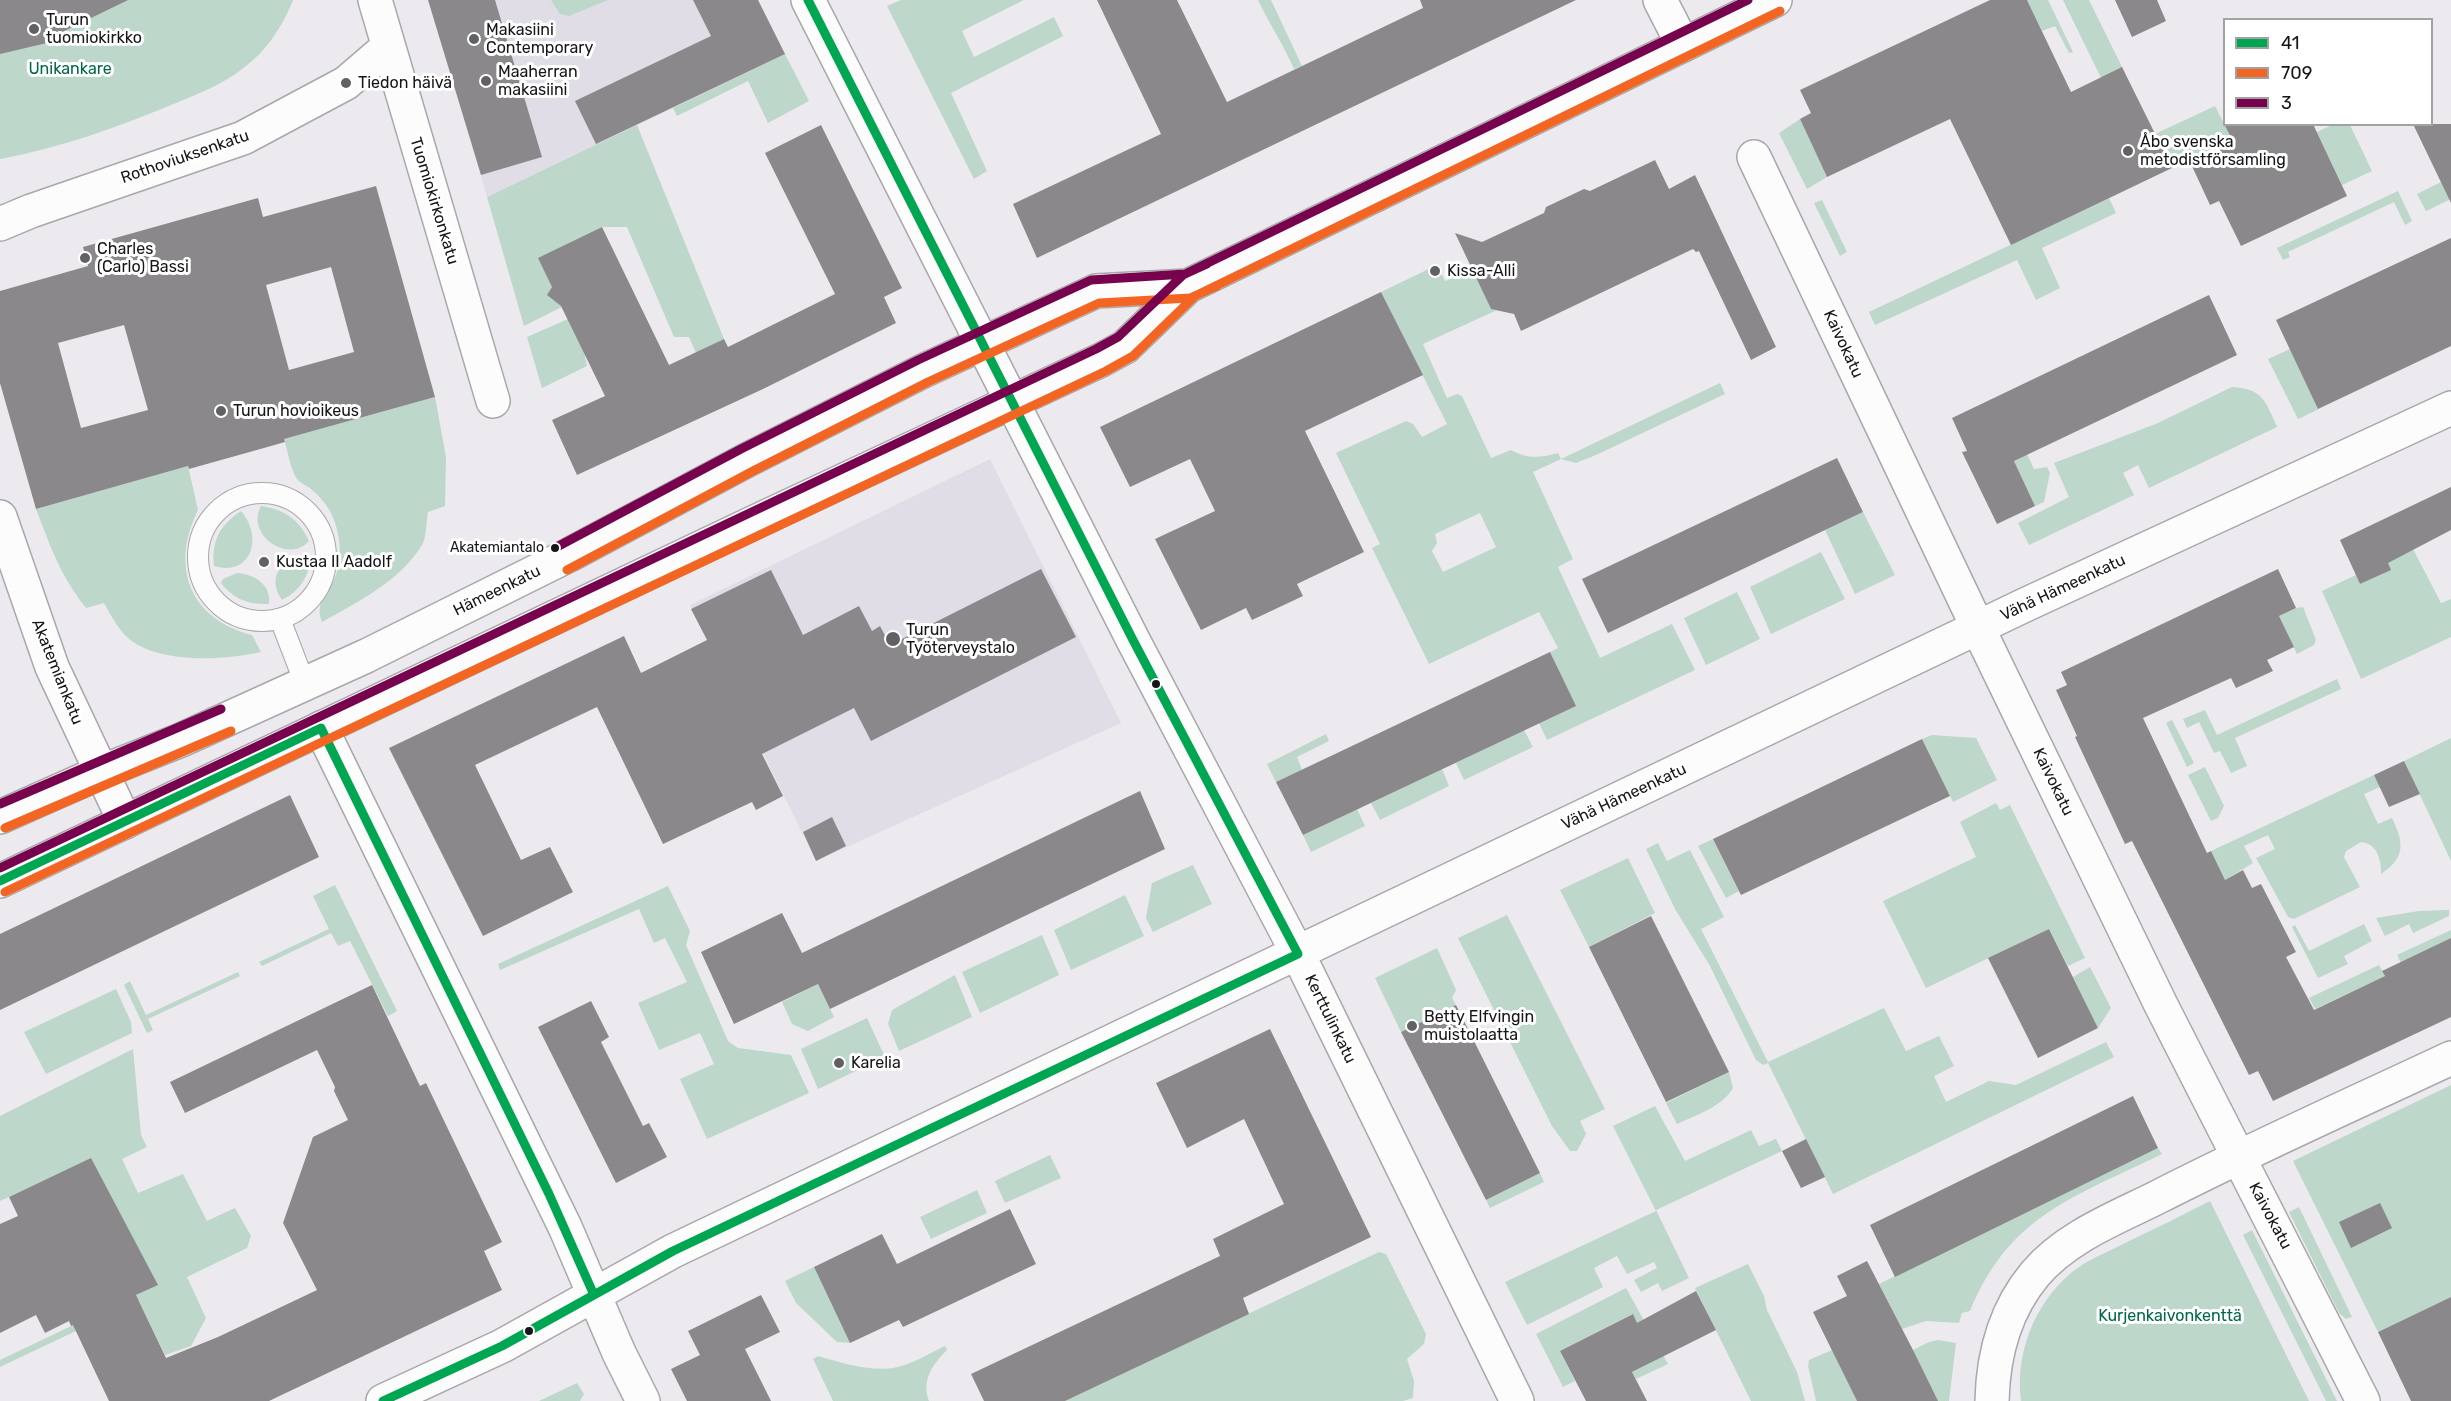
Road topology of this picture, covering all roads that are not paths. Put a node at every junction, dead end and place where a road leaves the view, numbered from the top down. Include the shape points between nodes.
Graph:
1 (375, 0) edge
2 (808, 0) edge
3 (1660, 0) edge
4 (1775, 0) edge
5 (1683, 45) junction
6 (388, 47) junction
7 (1754, 157) dead end
8 (0, 224) edge
9 (1188, 286) junction
10 (982, 344) junction
11 (494, 401) dead end
12 (1012, 401) junction
13 (2451, 408) edge
14 (0, 517) edge
15 (280, 619) junction
16 (1978, 628) junction
17 (305, 684) junction
18 (321, 728) junction
19 (101, 772) junction
20 (0, 817) edge
21 (125, 822) junction
22 (0, 881) edge
23 (1298, 954) junction
24 (2451, 1058) edge
25 (2238, 1156) junction
26 (594, 1295) junction
27 (383, 1401) edge
28 (643, 1401) edge
29 (1517, 1401) edge
30 (1992, 1401) edge
31 (2363, 1401) edge

1 - 6 main road, Tuomiokirkonkatu
2 - 10 main road, Kerttulinkatu
3 - 5 main road
4 - 5 main road, Hämeenkatu
5 - 9 main road, Hämeenkatu
6 - 8 main road, Rothoviuksenkatu via 346,83 243,138
6 - 11 main road, Tuomiokirkonkatu
7 - 16 main road, Kaivokatu
9 - 10 main road, Hämeenkatu via 1096,291
9 - 12 main road, Hämeenkatu via 1125,347
10 - 12 main road, Kerttulinkatu
10 - 17 main road, Hämeenkatu via 747,460 569,555
12 - 18 main road, Hämeenkatu
12 - 23 main road, Kerttulinkatu
13 - 16 main road, Vähä Hämeenkatu
14 - 19 main road, Akatemiankatu via 52,667
15 - 15 lane via 257,621 233,614 213,599 201,579 198,551 206,526 213,513 246,494 273,494 298,503 317,522 326,546 325,570 317,591 302,608
15 - 17 lane
16 - 23 main road, Vähä Hämeenkatu
16 - 25 main road, Kaivokatu
17 - 19 main road, Hämeenkatu
18 - 21 main road, Hämeenkatu
18 - 26 main road via 557,1210
19 - 20 main road, Hämeenkatu
19 - 21 main road, Akatemiankatu
21 - 22 main road, Hämeenkatu
23 - 26 main road, Vähä Hämeenkatu via 673,1251
23 - 29 main road, Kerttulinkatu
24 - 25 main road
25 - 30 main road via 2058,1251 2019,1299 2003,1333
25 - 31 main road, Kaivokatu
26 - 27 main road, Vähä Hämeenkatu via 502,1346
26 - 28 main road

